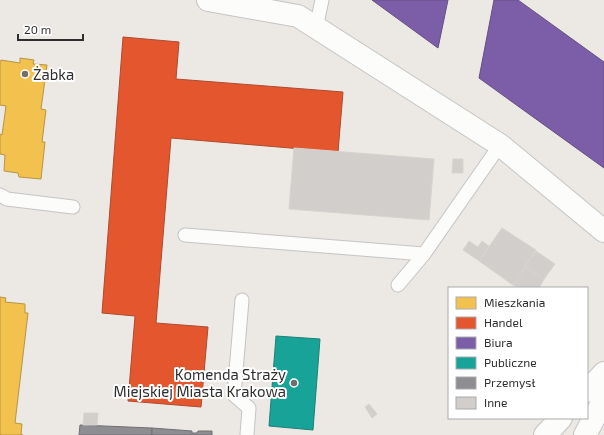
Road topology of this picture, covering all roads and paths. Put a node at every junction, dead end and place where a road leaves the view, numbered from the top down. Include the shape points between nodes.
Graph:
1 (208, 0) edge
2 (322, 0) edge
3 (316, 28) junction
4 (500, 145) junction
5 (0, 195) edge
6 (73, 207) dead end
7 (604, 231) edge
8 (185, 236) dead end
9 (424, 254) junction
10 (398, 285) dead end
11 (242, 300) dead end
12 (604, 373) edge
13 (588, 390) edge
14 (604, 397) edge
15 (560, 419) edge
16 (604, 425) edge
17 (247, 435) edge
18 (545, 435) edge
19 (585, 435) edge
20 (596, 435) edge

1 - 3 street via 298,16
2 - 3 lane
3 - 4 street
4 - 7 street
4 - 9 lane
5 - 6 lane via 7,199
8 - 9 lane
9 - 10 lane
11 - 17 lane via 234,395 249,408
12 - 13 street
14 - 19 street
15 - 18 street
16 - 20 street

